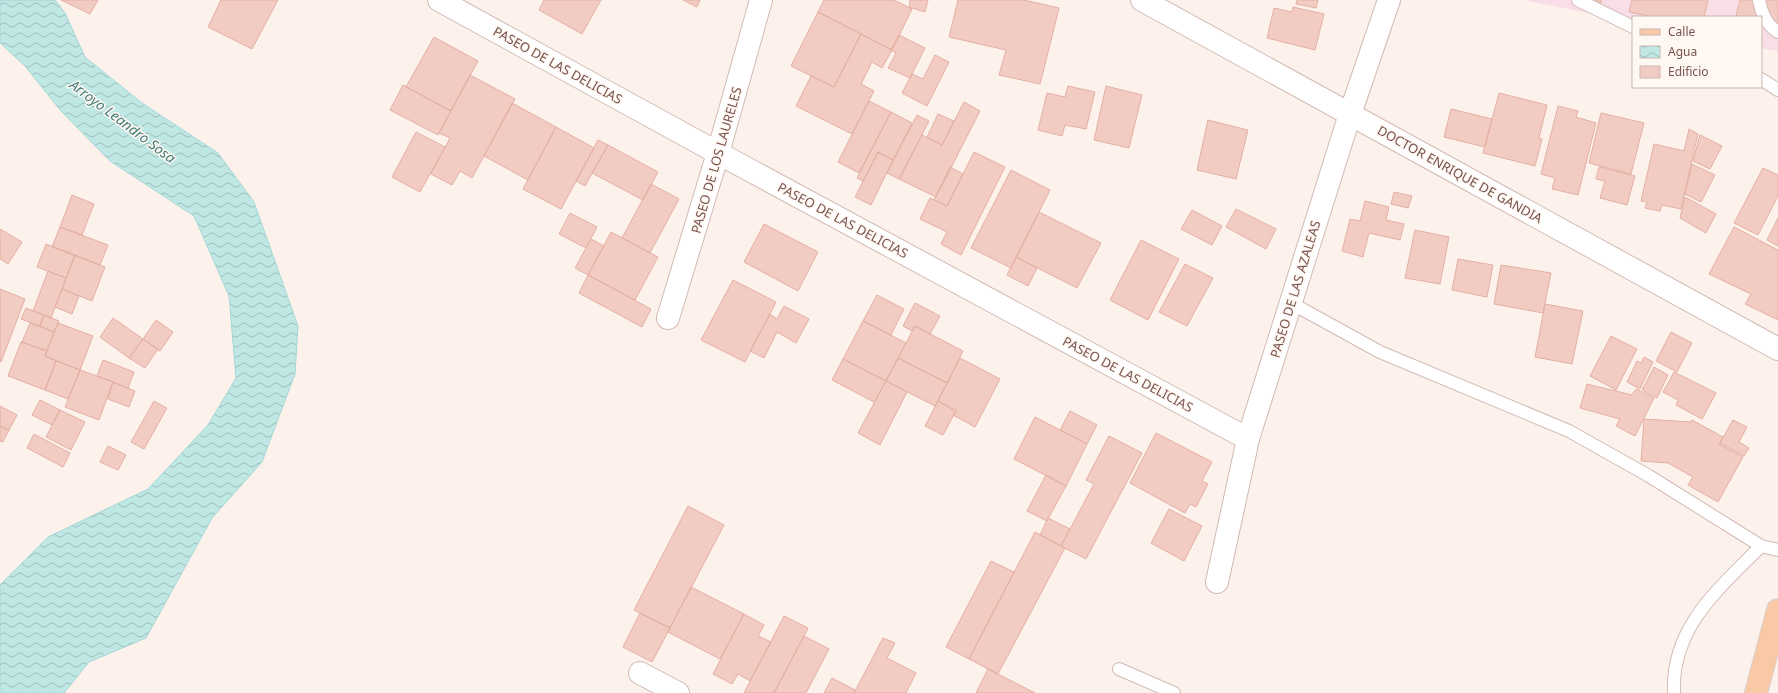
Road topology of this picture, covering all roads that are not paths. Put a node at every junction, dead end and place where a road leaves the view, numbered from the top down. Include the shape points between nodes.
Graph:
1 (439, 0) edge
2 (761, 0) edge
3 (1142, 0) edge
4 (1389, 0) edge
5 (1578, 0) edge
6 (1758, 0) edge
7 (1632, 27) edge
8 (1778, 32) edge
9 (1762, 80) edge
10 (1778, 90) edge
11 (1350, 114) junction
12 (718, 153) junction
13 (1291, 303) junction
14 (668, 318) dead end
15 (1778, 349) edge
16 (1248, 439) junction
17 (1761, 546) junction
18 (1778, 550) edge
19 (1217, 582) dead end
20 (1778, 610) edge
21 (1119, 669) dead end
22 (640, 673) dead end
23 (678, 693) edge
24 (1174, 693) edge
25 (1674, 693) edge
26 (1756, 693) edge

1 - 12 street, PASEO DE LAS DELICIAS
2 - 12 street, PASEO DE LOS LAURELES
3 - 11 street, DOCTOR ENRIQUE DE GANDIA
4 - 11 street, PASEO DE LAS AZALEAS
5 - 7 lane
6 - 8 lane via 1769,25
9 - 10 lane
11 - 13 street, PASEO DE LAS AZALEAS
11 - 15 street, DOCTOR ENRIQUE DE GANDIA
12 - 14 street, PASEO DE LOS LAURELES
12 - 16 street, PASEO DE LAS DELICIAS
13 - 16 street, PASEO DE LAS AZALEAS
13 - 17 lane via 1380,352 1569,431 1649,476
16 - 19 street, PASEO DE LAS AZALEAS
17 - 18 lane
17 - 25 lane via 1706,602 1688,628 1673,675
20 - 26 main road
21 - 24 lane
22 - 23 street

